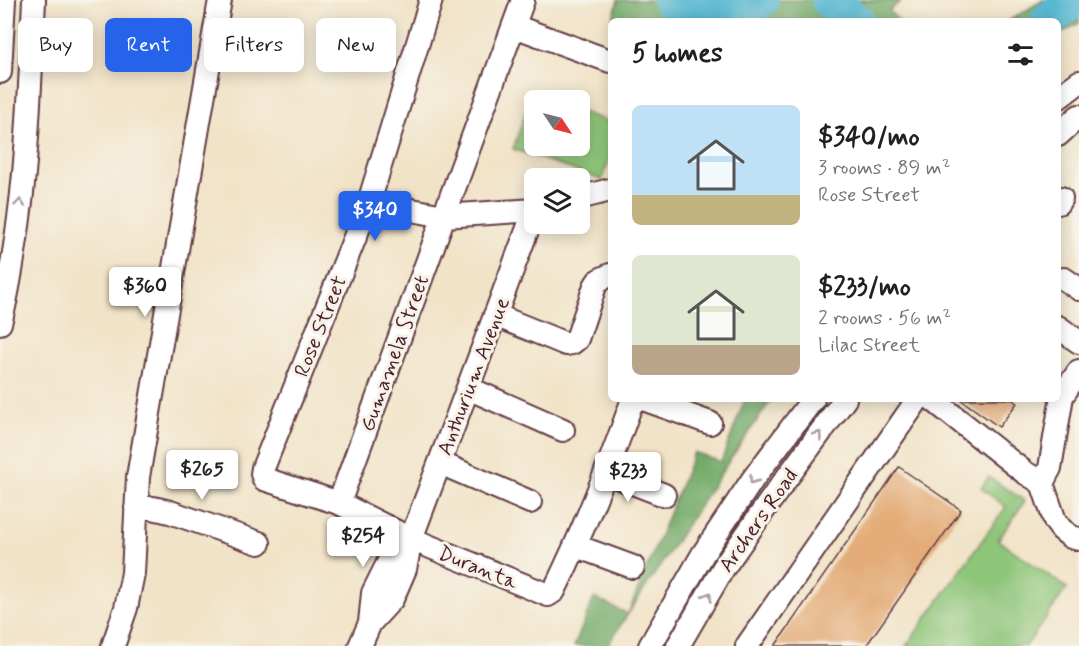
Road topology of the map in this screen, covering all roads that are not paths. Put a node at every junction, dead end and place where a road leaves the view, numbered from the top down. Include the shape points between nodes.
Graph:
1 (4, 0) edge
2 (34, 0) edge
3 (220, 0) edge
4 (431, 0) edge
5 (523, 0) edge
6 (514, 26) junction
7 (608, 60) edge
8 (0, 72) edge
9 (1079, 82) edge
10 (1061, 96) edge
11 (1079, 116) edge
12 (1061, 132) edge
13 (608, 190) edge
14 (590, 195) edge
15 (369, 202) junction
16 (524, 212) edge
17 (444, 216) junction
18 (525, 234) edge
19 (608, 276) edge
20 (495, 315) junction
21 (0, 322) edge
22 (1061, 329) edge
23 (1079, 342) edge
24 (1079, 371) edge
25 (468, 388) junction
26 (1061, 393) edge
27 (632, 402) edge
28 (651, 402) edge
29 (811, 402) edge
30 (843, 402) edge
31 (916, 402) edge
32 (936, 402) edge
33 (1059, 402) edge
34 (710, 423) dead end
35 (563, 430) dead end
36 (440, 463) junction
37 (607, 473) junction
38 (264, 479) joint
39 (1042, 483) junction
40 (664, 495) dead end
41 (530, 502) dead end
42 (339, 503) junction
43 (136, 508) junction
44 (411, 539) junction
45 (1079, 539) edge
46 (259, 543) dead end
47 (576, 546) junction
48 (633, 567) dead end
49 (112, 646) edge
50 (360, 646) edge
51 (650, 646) edge
52 (678, 646) edge
53 (747, 646) edge

1 - 8 street
21 -> 2 street via 18,224
3 - 43 street via 138,477
4 - 15 street, Rose Street
5 - 6 street, Gumamela Street
6 - 7 street
6 - 17 street, Gumamela Street
9 - 10 street
11 - 12 street
13 - 14 street
15 - 17 street
15 - 38 street, Rose Street via 263,468
16 - 17 street
17 - 42 street, Gumamela Street
18 - 20 street, Anthurium Avenue
19 - 20 street via 599,280 577,339 572,343
20 - 25 street, Anthurium Avenue
22 - 23 street
24 - 26 street
25 - 35 street
25 - 36 street, Anthurium Avenue
27 - 37 street
28 - 34 street
29 -> 51 street, Archers Road via 703,554
52 -> 30 street, Archers Road via 731,558
31 - 53 street
32 - 39 street
33 - 39 street via 1050,468
36 - 41 street
36 - 44 street, Anthurium Avenue
37 - 40 street
37 - 47 street
38 - 42 street, Duranta
39 - 45 street via 1055,521 1071,537
42 - 44 street, Duranta
43 - 46 street via 170,512
43 - 49 street via 133,573
44 - 47 street, Duranta via 548,595 554,591
44 - 50 street, Anthurium Avenue via 405,569 392,598 370,623
47 - 48 street

